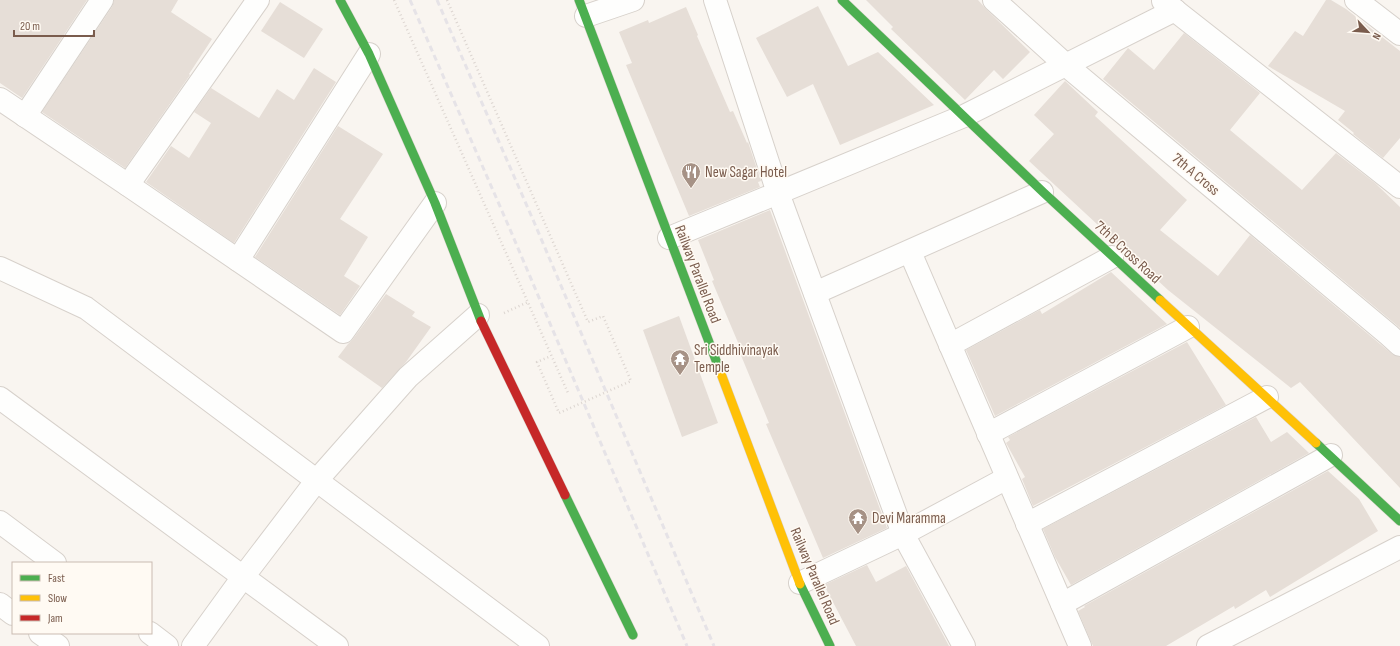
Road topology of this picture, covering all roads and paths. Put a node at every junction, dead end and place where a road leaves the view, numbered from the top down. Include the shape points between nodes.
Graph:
1 (102, 0) edge
2 (258, 0) edge
3 (394, 0) edge
4 (447, 0) edge
5 (632, 0) edge
6 (715, 0) edge
7 (842, 0) edge
8 (994, 0) edge
9 (1356, 0) edge
10 (337, 2) edge
11 (1169, 5) edge
12 (582, 8) edge
13 (1400, 34) edge
14 (369, 54) junction
15 (1067, 66) junction
16 (0, 99) edge
17 (25, 116) junction
18 (964, 116) junction
19 (128, 185) junction
20 (1400, 186) edge
21 (1042, 192) junction
22 (778, 193) junction
23 (435, 203) junction
24 (669, 238) junction
25 (910, 252) junction
26 (1112, 257) junction
27 (238, 260) junction
28 (0, 268) edge
29 (815, 293) junction
30 (478, 315) junction
31 (1188, 327) junction
32 (950, 345) junction
33 (1400, 345) edge
34 (551, 356) junction
35 (568, 393) dead end
36 (1267, 397) junction
37 (0, 398) edge
38 (988, 434) junction
39 (1331, 455) junction
40 (1007, 478) junction
41 (317, 480) junction
42 (1400, 521) edge
43 (0, 522) edge
44 (1027, 524) junction
45 (903, 534) junction
46 (1400, 547) edge
47 (54, 562) edge
48 (243, 577) junction
49 (800, 583) junction
50 (0, 604) edge
51 (1062, 604) junction
52 (12, 613) edge
53 (41, 634) edge
54 (151, 634) edge
55 (633, 635) dead end
56 (58, 646) edge
57 (167, 646) edge
58 (194, 646) edge
59 (337, 646) edge
60 (538, 646) edge
61 (830, 646) edge
62 (964, 646) edge
63 (1080, 646) edge
64 (1208, 646) edge

1 - 17 street
2 - 19 street
3 - 34 path
4 - 34 path via 588,322 603,316 631,381 559,413 537,362
5 - 12 street
6 - 22 street
7 - 18 street, 7th B Cross Road
8 - 15 street, 7th A Cross
9 - 13 street
10 - 14 street
11 - 15 street
11 - 20 street
12 - 24 street, Railway Parallel Road
14 - 23 street
14 - 27 street
15 - 18 street
15 - 33 street, 7th A Cross
16 - 17 street
17 - 19 street
18 - 21 street, 7th B Cross Road
18 - 22 street
19 - 27 street
21 - 25 street
21 - 26 street, 7th B Cross Road
22 - 24 street
22 - 29 street
23 - 27 street via 343,332
23 - 30 street
24 - 49 street, Railway Parallel Road
25 - 29 street
25 - 32 street
26 - 31 street, 7th B Cross Road
26 - 32 street
28 - 41 street via 86,308
29 - 45 street
30 - 41 street via 408,376
30 - 55 street
31 - 36 street, 7th B Cross Road
31 - 38 street
32 - 38 street
34 - 35 path
36 - 39 street, 7th B Cross Road
36 - 44 street
37 - 48 street
38 - 40 street
39 - 42 street, 7th B Cross Road
39 - 51 street
40 - 44 street
40 - 45 street
41 - 48 street
41 - 60 street
43 - 47 street
44 - 51 street
45 - 49 street
45 - 62 street
46 - 64 street
48 - 58 street
48 - 59 street
49 - 61 street, Railway Parallel Road
50 - 52 street
51 - 63 street
53 - 56 street
54 - 57 street

